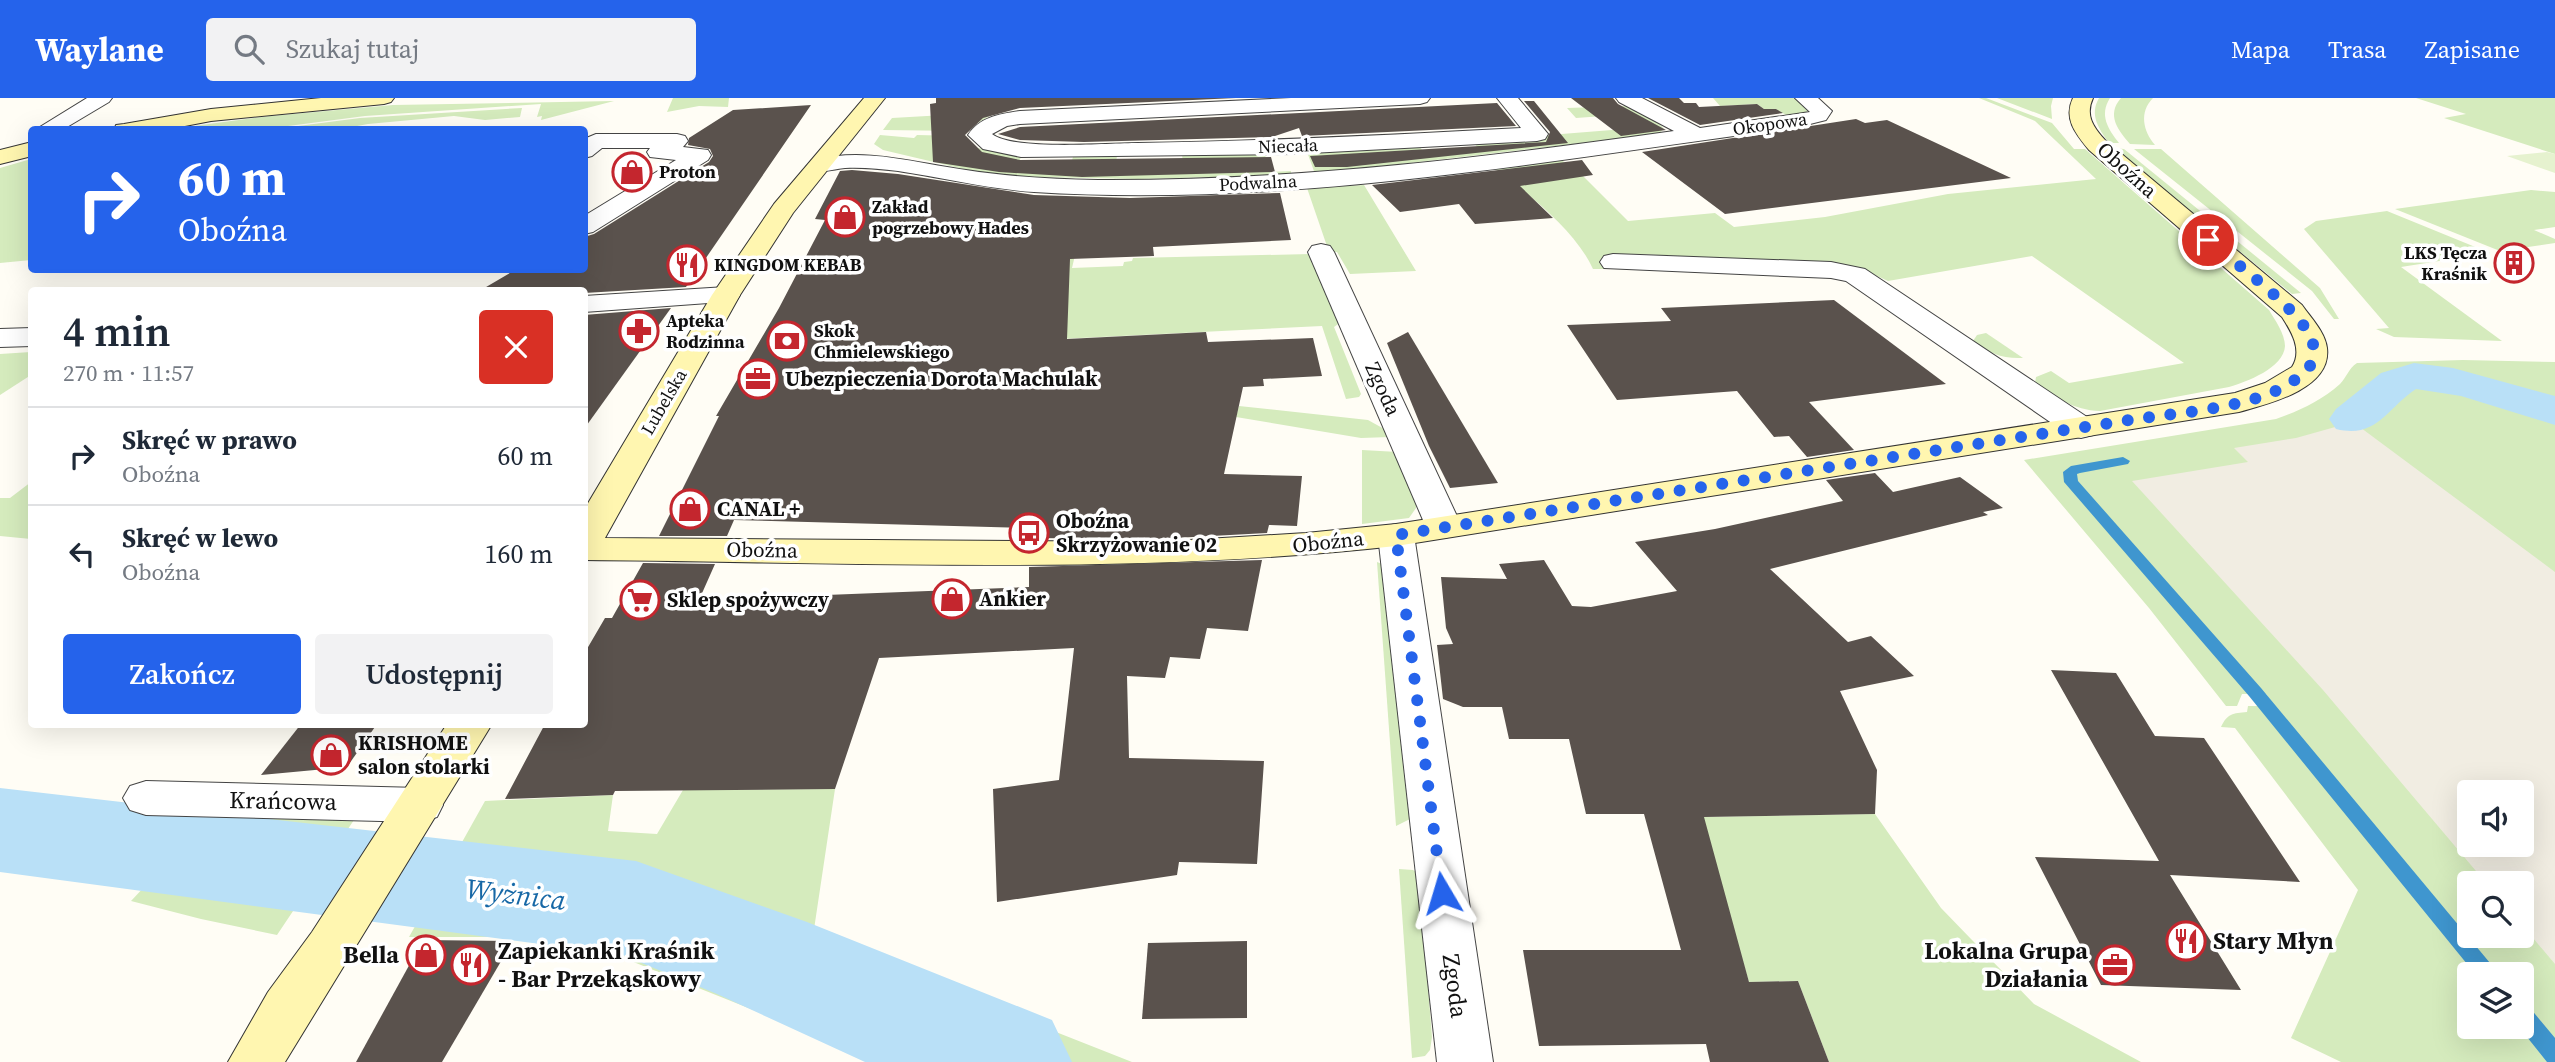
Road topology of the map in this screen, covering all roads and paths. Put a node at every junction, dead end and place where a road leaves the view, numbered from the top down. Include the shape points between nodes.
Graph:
1 (102, 98) edge
2 (384, 98) edge
3 (875, 98) edge
4 (1420, 98) edge
5 (1507, 98) edge
6 (1626, 98) edge
7 (1805, 98) edge
8 (2083, 98) edge
9 (52, 126) edge
10 (148, 126) edge
11 (1695, 134) junction
12 (588, 148) edge
13 (28, 149) edge
14 (0, 157) edge
15 (822, 165) junction
16 (588, 225) edge
17 (1321, 252) dead end
18 (1613, 262) dead end
19 (726, 295) junction
20 (588, 304) edge
21 (28, 337) edge
22 (0, 338) edge
23 (2081, 428) junction
24 (1444, 527) junction
25 (588, 535) edge
26 (1396, 535) junction
27 (588, 549) edge
28 (468, 728) edge
29 (146, 799) dead end
30 (420, 805) junction
31 (287, 1008) junction
32 (241, 1062) edge
33 (256, 1062) edge
34 (1465, 1062) edge

1 - 9 street
2 - 10 street via 224,113
3 - 15 street, Lubelska
4 - 5 street, Niecała via 1014,118 982,129 980,137 1021,150 1292,147 1537,134
6 - 11 street
7 - 11 street, Okopowa via 1819,107 1819,116
8 - 23 street, Oboźna via 2080,122 2097,145 2292,311 2313,344 2310,366 2270,393
11 - 15 street, Podwalna via 1466,165 1248,184 1027,184 980,180 872,159
12 - 16 street via 596,141 677,141 658,152 700,155
13 - 14 street
15 - 19 street, Lubelska via 783,209
17 - 24 street, Zgoda
18 - 23 street via 1831,270 1855,275
19 - 20 street
19 - 25 street, Lubelska
21 - 22 street
23 - 24 street, Oboźna
24 - 26 street, Oboźna
26 - 27 street, Oboźna via 1156,554
26 - 34 street, Zgoda
28 - 30 street
29 - 30 street, Krańcowa
30 - 31 street
31 - 32 street
31 - 33 street

